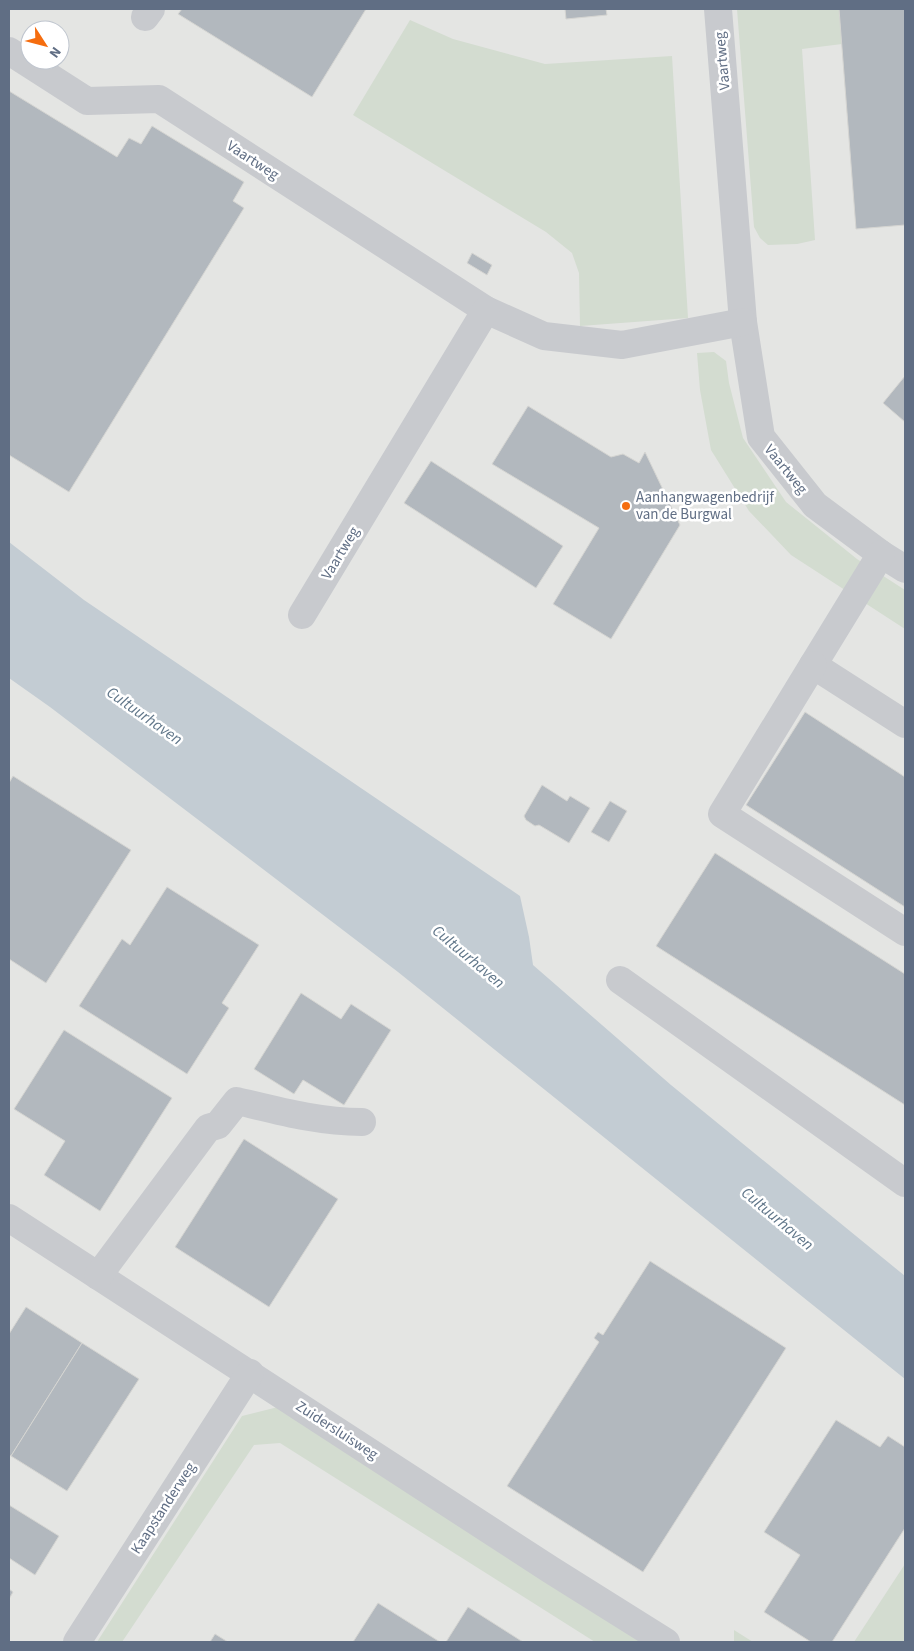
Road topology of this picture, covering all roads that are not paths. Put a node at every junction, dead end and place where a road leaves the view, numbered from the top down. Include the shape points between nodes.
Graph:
1 (718, 9) edge
2 (9, 51) edge
3 (486, 310) junction
4 (742, 322) junction
5 (881, 554) junction
6 (905, 569) edge
7 (302, 615) dead end
8 (814, 665) junction
9 (905, 724) edge
10 (905, 932) edge
11 (620, 980) dead end
12 (362, 1122) dead end
13 (905, 1183) edge
14 (9, 1218) edge
15 (98, 1276) junction
16 (250, 1373) junction
17 (77, 1642) edge
18 (666, 1642) edge

1 - 4 street, Vaartweg
2 - 3 street, Vaartweg via 87,101 158,99
3 - 4 street, Vaartweg via 544,336 622,345
3 - 7 street, Vaartweg
4 - 5 street, Vaartweg via 762,437 815,505
5 - 6 street, Vaartweg
5 - 8 street
8 - 9 street
8 - 10 street via 722,814
11 - 13 street
12 - 15 street via 337,1122 295,1115 237,1101 218,1124 208,1128
14 - 15 street, Zuidersluisweg
15 - 16 street, Zuidersluisweg
16 - 17 street, Kaapstanderweg
16 - 18 street, Zuidersluisweg

